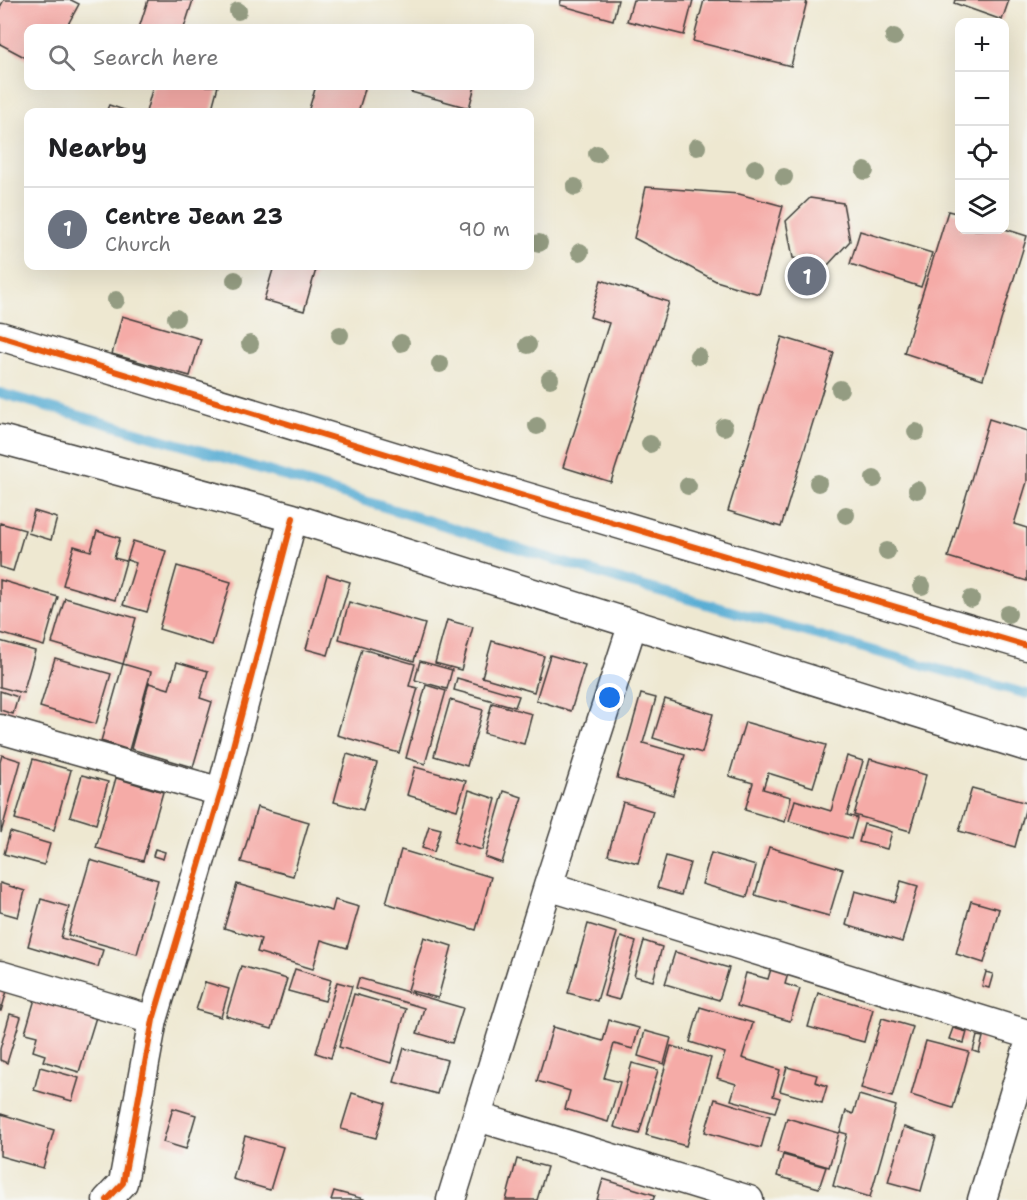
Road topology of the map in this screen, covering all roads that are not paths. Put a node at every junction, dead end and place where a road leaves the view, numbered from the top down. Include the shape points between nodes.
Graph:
1 (0, 336) edge
2 (0, 439) edge
3 (293, 518) junction
4 (632, 626) junction
5 (1027, 646) edge
6 (0, 729) edge
7 (1027, 747) edge
8 (221, 792) junction
9 (548, 886) junction
10 (0, 975) edge
11 (153, 1020) junction
12 (1027, 1034) edge
13 (1027, 1050) edge
14 (478, 1117) junction
15 (106, 1200) edge
16 (452, 1200) edge
17 (749, 1200) edge
18 (982, 1200) edge

1 - 5 street
2 - 3 street
3 - 4 street
3 - 8 street
4 - 7 street
4 - 9 street
6 - 8 street
8 - 11 street
9 - 12 street
9 - 14 street
10 - 11 street
11 - 15 street via 123,1183
13 - 18 street
14 - 16 street
14 - 17 street

